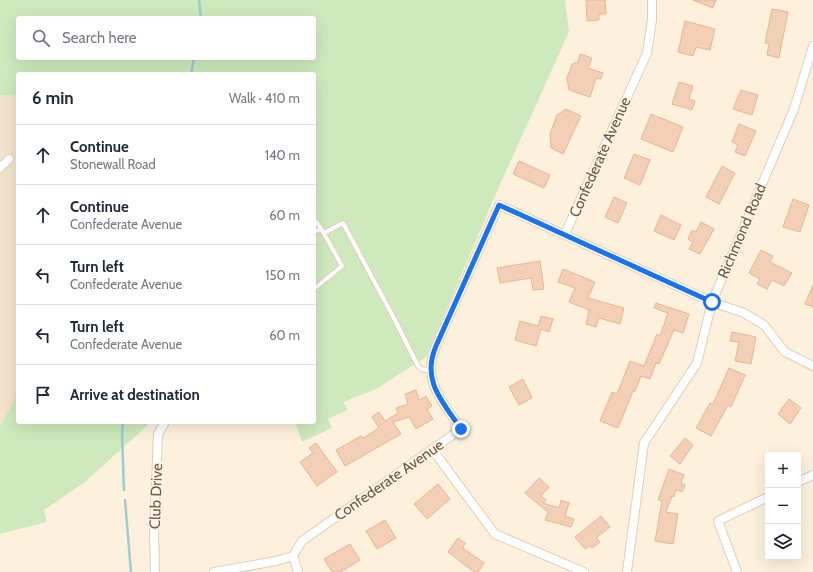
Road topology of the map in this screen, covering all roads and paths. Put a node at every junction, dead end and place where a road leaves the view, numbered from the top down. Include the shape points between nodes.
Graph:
1 (652, 0) edge
2 (813, 46) edge
3 (9, 159) dead end
4 (0, 168) edge
5 (316, 222) edge
6 (316, 231) edge
7 (323, 232) junction
8 (565, 234) junction
9 (316, 287) edge
10 (712, 302) junction
11 (813, 366) edge
12 (431, 371) junction
13 (164, 424) edge
14 (432, 449) junction
15 (813, 475) edge
16 (801, 481) edge
17 (765, 498) edge
18 (293, 556) junction
19 (155, 572) edge
20 (214, 572) edge
21 (298, 572) edge
22 (584, 572) edge
23 (627, 572) edge
24 (737, 572) edge

1 - 8 street, Confederate Avenue via 647,53
2 - 10 street, Richmond Road via 794,109
3 - 4 street
5 - 7 lane
6 - 7 lane
7 - 9 lane via 342,266
7 - 12 lane via 343,223 418,366
8 - 10 street
8 - 12 street, Confederate Avenue via 499,205 434,351
10 - 11 street via 744,313 764,325 785,352
10 - 23 street, Richmond Road via 697,363 644,443
12 - 14 street, Confederate Avenue via 435,389 461,429
13 - 19 street, Club Drive via 158,434
14 - 18 street, Confederate Avenue via 302,542
14 - 22 street via 495,534
15 - 16 street
17 - 24 street via 718,521
18 - 20 street via 276,562
18 - 21 street

